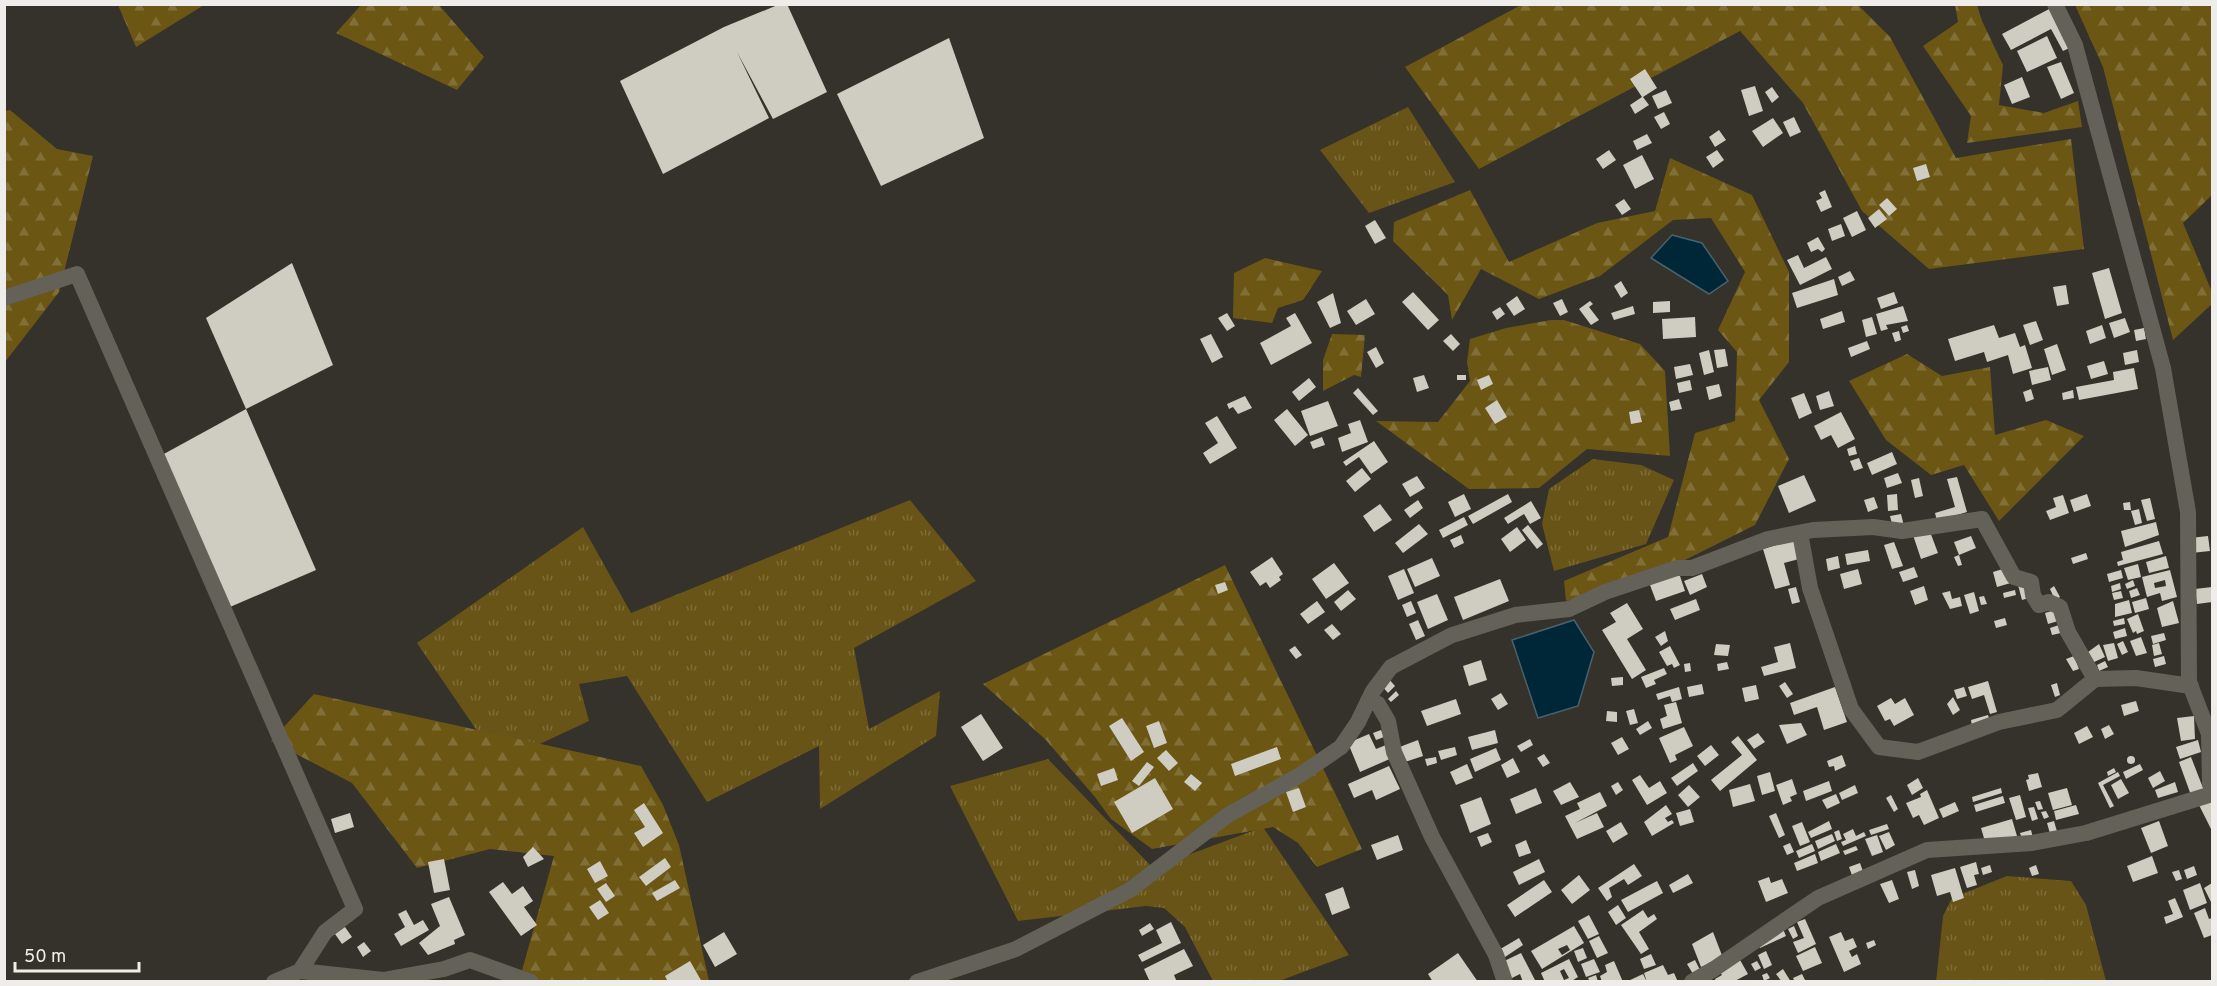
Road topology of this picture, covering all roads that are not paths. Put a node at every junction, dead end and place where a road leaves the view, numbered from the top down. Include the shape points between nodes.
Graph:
1 (2055, 4) edge
2 (4, 298) edge
3 (1800, 533) junction
4 (2095, 679) junction
5 (2191, 686) junction
6 (1368, 701) junction
7 (2212, 793) edge
8 (300, 971) junction
9 (274, 981) edge
10 (531, 981) edge
11 (917, 981) edge
12 (1504, 981) edge
13 (1692, 981) edge

1 - 5 street via 2075,45 2163,369 2188,512
2 - 8 street via 77,274 97,318 355,909 325,932
3 - 4 street via 1873,527 1902,531 1982,519 2014,577 2031,582 2039,604 2049,602 2060,607 2068,632
3 - 4 street via 1810,588 1851,709 1879,747 1918,752 1999,722 2057,710
3 - 6 street via 1768,539 1692,568 1677,568 1605,592 1569,609 1515,615 1452,635 1391,667
4 - 5 street via 2136,678
5 - 7 street via 2209,734
6 - 11 street via 1341,747 1228,815 1130,890 1016,949
6 - 12 street via 1378,704 1388,721 1394,752 1438,847 1496,955
7 - 13 street via 2075,835 2011,845 1927,850 1818,898
8 - 9 street
8 - 10 street via 383,980 470,960

